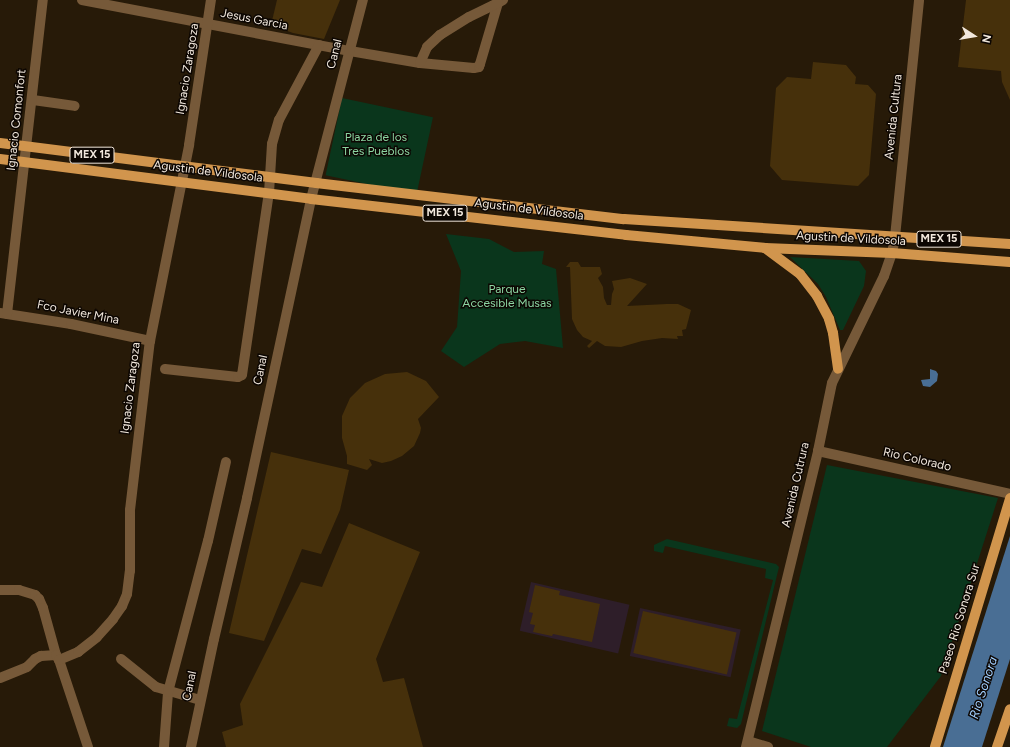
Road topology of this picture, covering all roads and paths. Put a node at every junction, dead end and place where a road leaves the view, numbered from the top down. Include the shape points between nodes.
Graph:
1 (43, 0) edge
2 (82, 0) edge
3 (211, 0) edge
4 (363, 0) edge
5 (919, 0) edge
6 (500, 2) edge
7 (208, 24) junction
8 (319, 45) junction
9 (350, 51) junction
10 (420, 64) junction
11 (32, 100) junction
12 (75, 106) dead end
13 (0, 143) edge
14 (28, 147) junction
15 (0, 159) edge
16 (26, 162) junction
17 (184, 166) junction
18 (270, 178) junction
19 (181, 182) junction
20 (316, 183) junction
21 (269, 193) junction
22 (311, 199) junction
23 (895, 237) junction
24 (1010, 244) edge
25 (766, 248) junction
26 (892, 253) junction
27 (1010, 262) edge
28 (4, 313) edge
29 (150, 341) junction
30 (165, 369) dead end
31 (838, 369) junction
32 (818, 450) junction
33 (226, 462) dead end
34 (1010, 494) edge
35 (1010, 498) edge
36 (0, 590) edge
37 (57, 657) junction
38 (121, 659) dead end
39 (0, 678) edge
40 (168, 692) junction
41 (200, 700) junction
42 (1010, 709) edge
43 (747, 744) edge
44 (88, 747) edge
45 (164, 747) edge
46 (191, 747) edge
47 (768, 747) edge
48 (935, 747) edge
49 (997, 747) edge

1 - 11 street, Ignacio Comonfort
2 - 7 street, Jesus Garcia
3 - 7 street, Ignacio Zaragoza
4 - 9 street, Canal
5 - 23 street, Avenida Cultura
6 - 10 street via 440,35 428,47
6 - 10 street, Jesus Garcia via 479,67
7 - 8 street, Jesus Garcia
7 - 17 street, Ignacio Zaragoza via 199,90
8 - 9 street, Jesus Garcia
8 - 18 street via 279,120 272,144
9 - 10 street, Jesus Garcia
9 - 20 street, Canal
11 - 12 street
11 - 14 street, Ignacio Comonfort
13 - 14 main road, Agustin de Vildosola / MEX 15
14 - 16 street, Ignacio Comonfort
14 - 17 main road, Agustin de Vildosola / MEX 15
15 - 16 main road, Agustin de Vildosola / MEX 15
16 - 19 main road, Agustin de Vildosola / MEX 15
16 - 28 street, Ignacio Comonfort
17 - 18 main road, Agustin de Vildosola / MEX 15
17 - 19 street, Ignacio Zaragoza
18 - 20 main road, Agustin de Vildosola / MEX 15
18 - 21 street
19 - 21 main road, Agustin de Vildosola / MEX 15
19 - 29 street, Ignacio Zaragoza
20 - 22 street, Canal
20 - 23 main road, Agustin de Vildosola / MEX 15 via 624,219
21 - 22 main road, Agustin de Vildosola / MEX 15
21 - 30 street via 242,375 238,377
22 - 25 main road, Agustin de Vildosola / MEX 15 via 626,235
22 - 41 street, Canal via 247,498
23 - 24 main road, Agustin de Vildosola / MEX 15
23 - 26 street, Avenida Cutrura
25 - 26 main road, Agustin de Vildosola / MEX 15
25 - 31 main road via 800,274 817,296 829,319
26 - 27 main road, Agustin de Vildosola / MEX 15
26 - 31 street, Avenida Cutrura via 884,276
28 - 29 street, Fco Javier Mina
29 - 37 street, Ignacio Zaragoza via 130,510 130,571 127,594 113,619 97,637 78,652
31 - 32 street, Avenida Cutrura via 832,383
32 - 34 street, Rio Colorado
32 - 43 street, Avenida Cutrura
33 - 40 street
35 - 48 main road, Paseo Rio Sonora Sur
36 - 37 street via 19,590 39,599
37 - 39 street, Ignacio Zaragoza via 41,656 27,667
37 - 44 street
38 - 40 street via 146,680
40 - 41 street
40 - 45 street
41 - 46 street, Canal
42 - 49 main road
43 - 47 street

